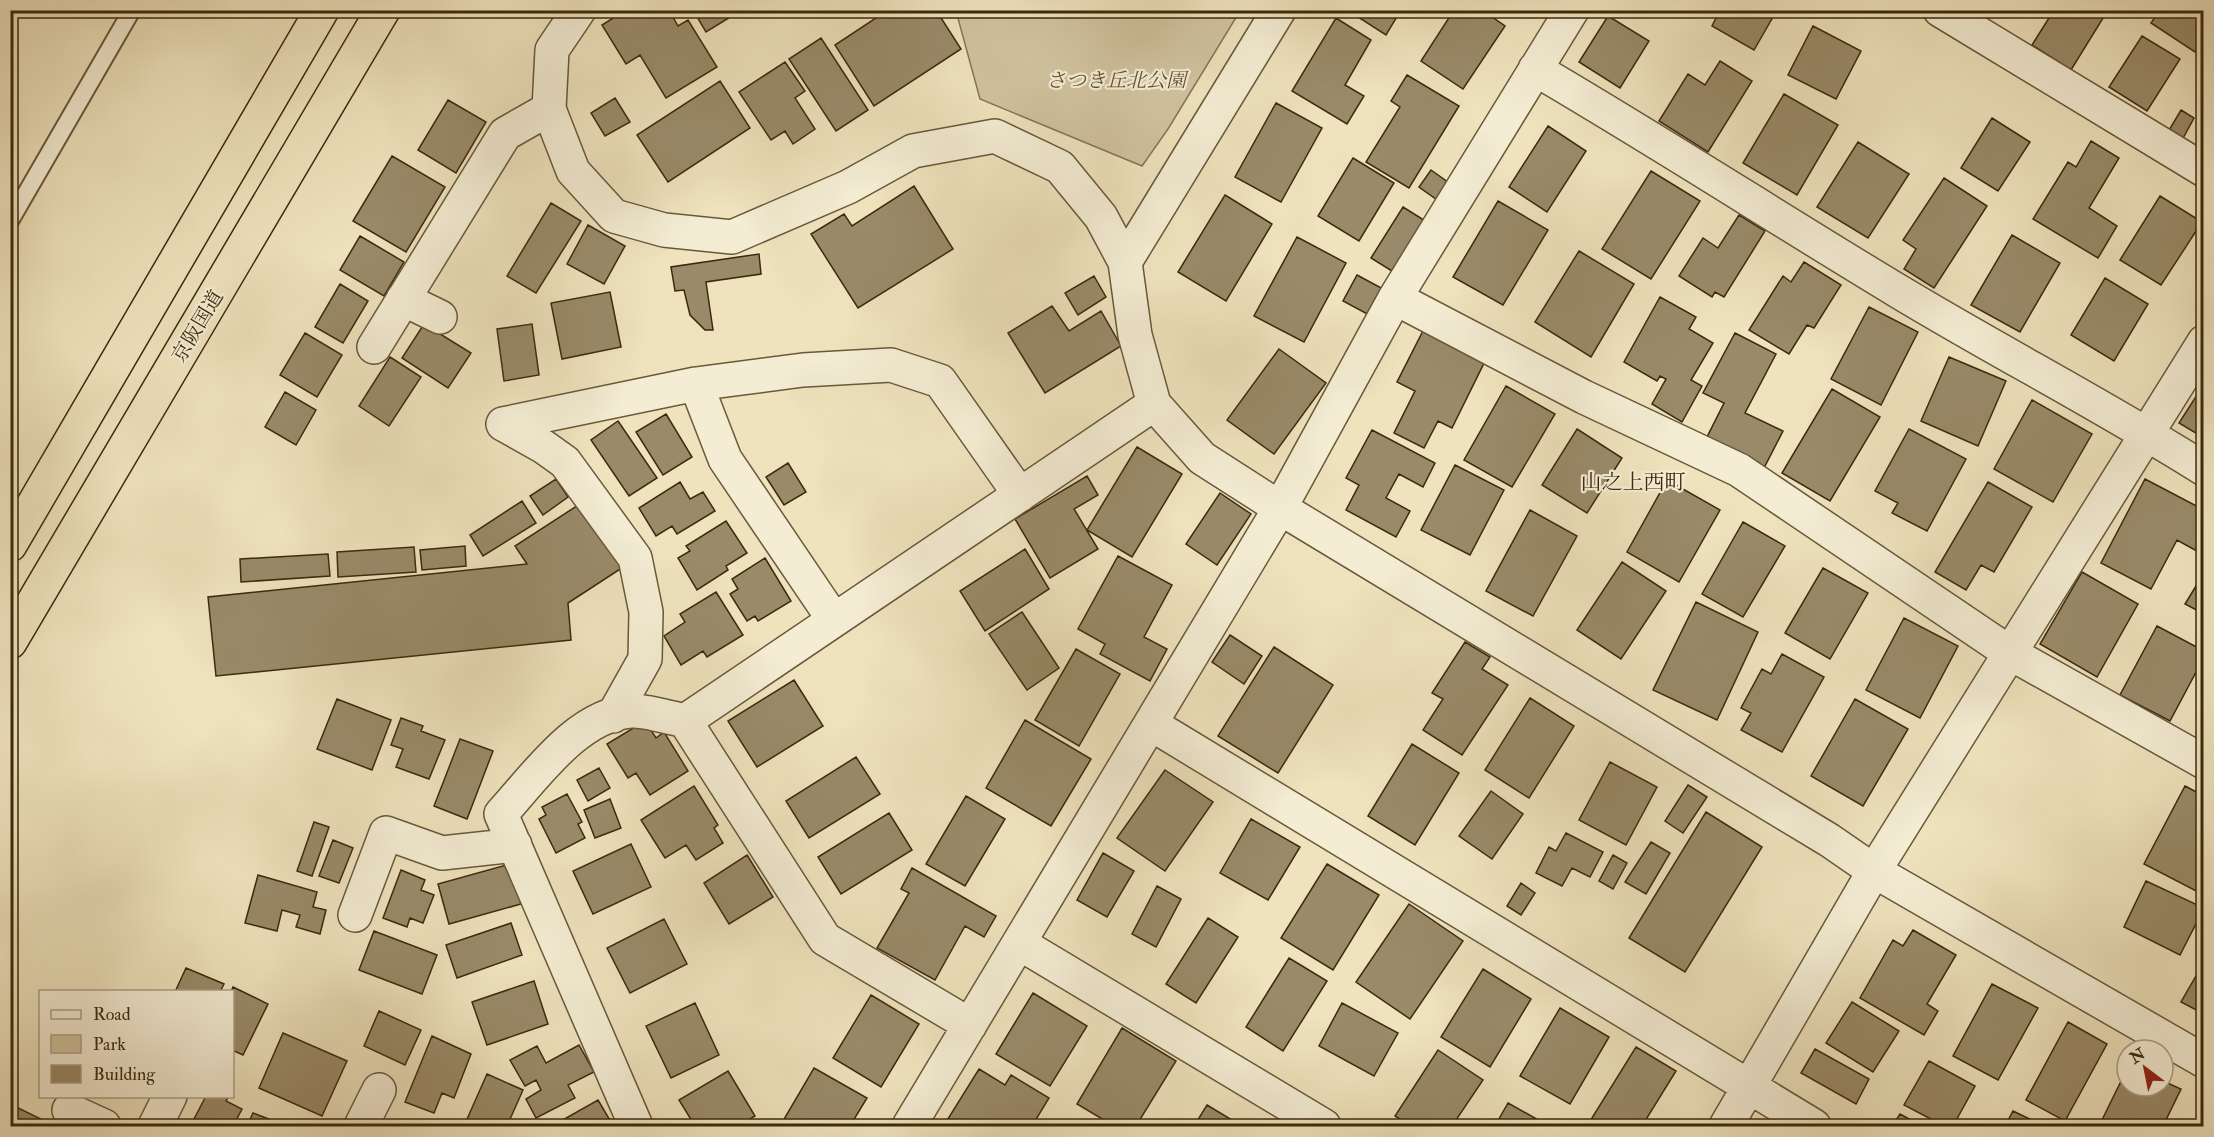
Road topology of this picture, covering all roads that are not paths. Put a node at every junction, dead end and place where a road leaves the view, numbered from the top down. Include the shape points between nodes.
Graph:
1 (132, 10) edge
2 (322, 10) edge
3 (383, 10) edge
4 (579, 10) edge
5 (1279, 10) edge
6 (1572, 10) edge
7 (1940, 10) edge
8 (1535, 69) junction
9 (549, 109) junction
10 (2204, 170) edge
11 (10, 221) edge
12 (1125, 262) junction
13 (1395, 298) junction
14 (403, 299) junction
15 (440, 316) dead end
16 (2204, 342) edge
17 (374, 347) dead end
18 (696, 384) junction
19 (1154, 404) junction
20 (2147, 433) junction
21 (2204, 469) edge
22 (1020, 495) junction
23 (1280, 508) junction
24 (10, 545) edge
25 (834, 620) junction
26 (10, 642) edge
27 (2010, 653) junction
28 (613, 716) junction
29 (685, 721) junction
30 (1151, 724) junction
31 (2204, 762) edge
32 (515, 845) junction
33 (1874, 871) junction
34 (355, 915) dead end
35 (1019, 943) junction
36 (970, 1025) junction
37 (2204, 1061) edge
38 (1749, 1087) junction
39 (379, 1090) dead end
40 (169, 1098) edge
41 (69, 1110) dead end
42 (104, 1126) edge
43 (155, 1126) edge
44 (361, 1126) edge
45 (636, 1126) edge
46 (909, 1126) edge
47 (1324, 1126) edge
48 (1726, 1126) edge
49 (1814, 1126) edge

1 - 11 lane
2 - 24 highway
3 - 26 highway, 京阪国道
4 - 9 street via 552,50
5 - 12 street
6 - 8 street
7 - 10 street
8 - 13 street
8 - 20 street via 1900,292
9 - 12 street via 573,171 614,216 664,230 732,237 848,187 913,151 995,136 1060,167 1101,217
9 - 14 street via 505,134
12 - 19 street via 1136,335
13 - 23 street
13 - 27 street via 1584,397 1739,470
14 - 15 street
14 - 17 street
16 - 20 street
18 - 22 street via 803,370 891,365 940,381
18 - 25 street via 725,459
18 - 28 street via 503,424 565,462 634,558 645,612 645,659
19 - 22 street
19 - 23 street via 1202,458
20 - 21 street
20 - 27 street
22 - 25 street
23 - 30 street
23 - 33 street
25 - 29 street
27 - 31 street
27 - 33 street
28 - 29 street via 632,711
28 - 32 street via 589,724 556,753 501,814
29 - 36 street via 825,939
30 - 35 street
30 - 38 street
32 - 34 street via 442,853 387,833
32 - 45 street
33 - 37 street
33 - 38 street
35 - 36 street
35 - 47 street
36 - 46 street
38 - 48 street
38 - 49 street
39 - 44 street
40 - 43 street
41 - 42 street

